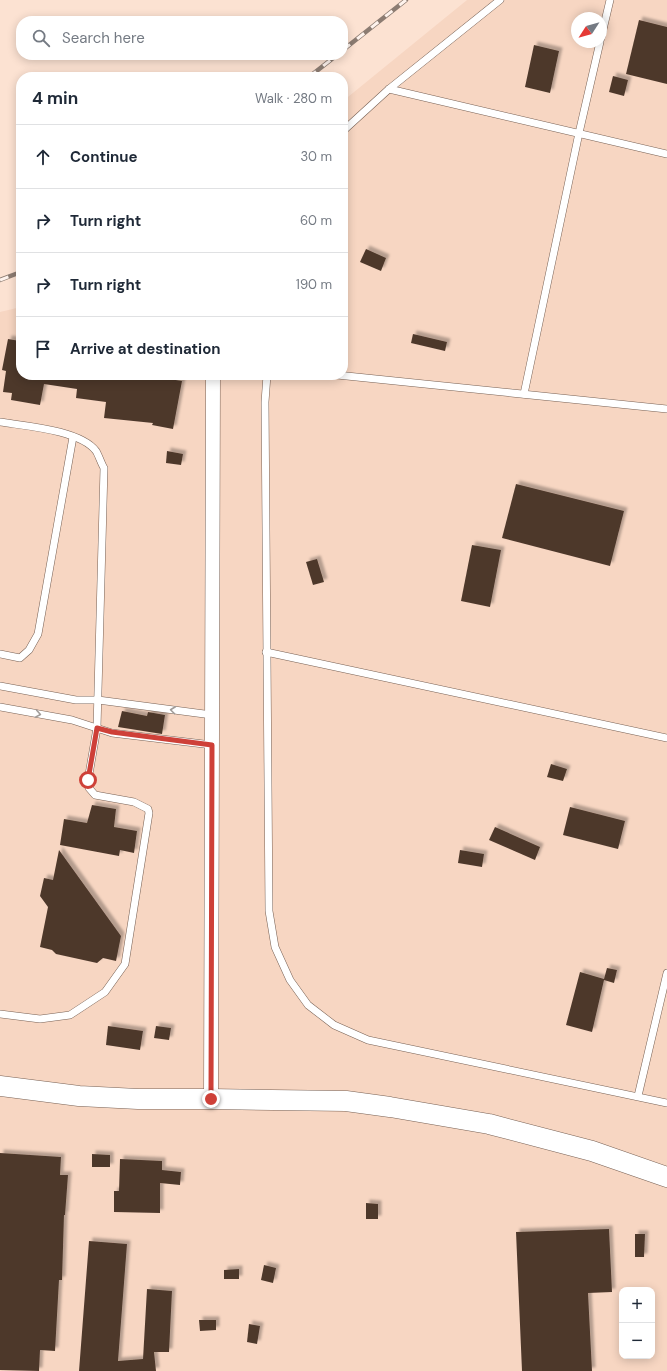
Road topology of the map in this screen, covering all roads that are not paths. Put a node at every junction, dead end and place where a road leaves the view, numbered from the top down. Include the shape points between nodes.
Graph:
1 (500, 0) edge
2 (610, 0) edge
3 (607, 13) edge
4 (599, 48) edge
5 (390, 89) junction
6 (348, 127) edge
7 (579, 133) junction
8 (667, 154) edge
9 (348, 376) edge
10 (213, 380) edge
11 (267, 380) edge
12 (524, 394) junction
13 (667, 409) edge
14 (0, 422) edge
15 (73, 437) junction
16 (266, 652) junction
17 (0, 654) edge
18 (0, 686) edge
19 (98, 700) junction
20 (0, 707) edge
21 (212, 715) junction
22 (97, 728) junction
23 (667, 738) edge
24 (212, 745) junction
25 (667, 973) edge
26 (0, 1014) edge
27 (0, 1086) edge
28 (638, 1096) junction
29 (211, 1099) junction
30 (667, 1103) edge
31 (667, 1177) edge

1 - 5 lane
2 - 3 lane
4 - 7 lane
5 - 6 lane
5 - 7 lane
7 - 8 lane
7 - 12 lane
9 - 12 lane
10 - 21 street
11 - 16 lane
12 - 13 lane
14 - 15 lane
15 - 17 lane via 38,634 29,650 20,658
15 - 19 lane via 87,442 96,452 104,468
16 - 23 lane
16 - 28 lane via 269,911 275,947 290,980 308,1005 334,1025 368,1040
18 - 19 lane via 76,700
21 -> 19 lane
19 - 22 lane
20 -> 22 lane via 72,720
21 - 24 street
22 - 24 lane
22 - 26 lane via 88,780 89,788 95,796 134,802 148,809 149,813 125,964 105,992 70,1015 40,1019
24 - 29 street
25 - 28 lane
27 - 29 main road via 138,1100
28 - 30 lane
29 - 31 main road via 346,1101 390,1107 489,1124 592,1151

